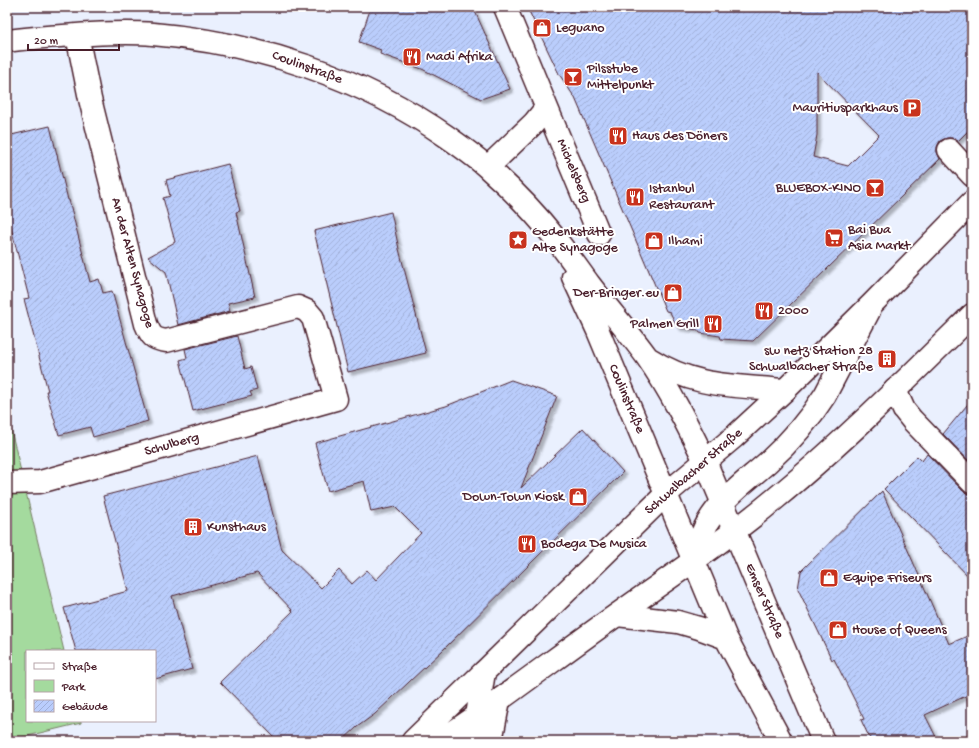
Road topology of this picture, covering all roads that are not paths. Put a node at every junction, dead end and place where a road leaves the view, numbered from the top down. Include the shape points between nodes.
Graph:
1 (505, 7) edge
2 (78, 35) junction
3 (7, 41) edge
4 (546, 108) junction
5 (949, 150) dead end
6 (488, 167) junction
7 (972, 175) edge
8 (972, 202) edge
9 (599, 234) dead end
10 (555, 238) junction
11 (872, 304) junction
12 (972, 314) edge
13 (648, 358) junction
14 (785, 390) junction
15 (896, 390) junction
16 (336, 398) joint
17 (705, 461) junction
18 (972, 482) edge
19 (7, 483) edge
20 (666, 494) junction
21 (722, 501) junction
22 (734, 530) junction
23 (694, 562) junction
24 (617, 615) junction
25 (726, 638) junction
26 (484, 672) junction
27 (499, 700) junction
28 (478, 715) junction
29 (413, 741) edge
30 (440, 741) edge
31 (472, 741) edge
32 (492, 741) edge
33 (781, 741) edge
34 (823, 741) edge

1 - 4 street, Michelsberg
2 - 3 street, Coulinstraße
2 - 6 street, Coulinstraße via 151,33 248,48 296,61 406,110
2 - 16 street, An der Alten Synagoge via 90,99 150,334 166,341 298,307 307,311 313,318
4 - 6 street
4 - 9 street, Michelsberg
5 - 7 street
6 - 10 street, Coulinstraße
8 - 11 street, Schwalbacher Straße
10 - 13 street, Coulinstraße
10 - 20 street, Coulinstraße via 598,331
11 - 14 street, Schwalbacher Straße
11 - 21 street via 825,395 809,418 773,457
12 - 15 street
13 - 14 street via 662,367 713,384
13 - 17 street, Coulinstraße via 683,416
14 - 17 street, Schwalbacher Straße
15 - 18 street via 904,410 912,420
15 - 22 street via 830,452
16 - 19 street, Schulberg via 40,482
17 - 20 street, Schwalbacher Straße
17 - 21 street, Emser Straße
20 - 23 street, Coulinstraße
20 - 26 street, Schwalbacher Straße
21 - 22 street, Emser Straße
21 - 23 street via 704,528
22 - 23 street
22 - 34 street, Emser Straße
23 - 24 street
23 - 25 street
24 - 25 street via 678,622
24 - 27 street
25 - 33 street
26 - 28 street
26 - 29 street, Schwalbacher Straße
27 - 28 street
27 - 32 street
28 - 30 street
28 - 31 street

